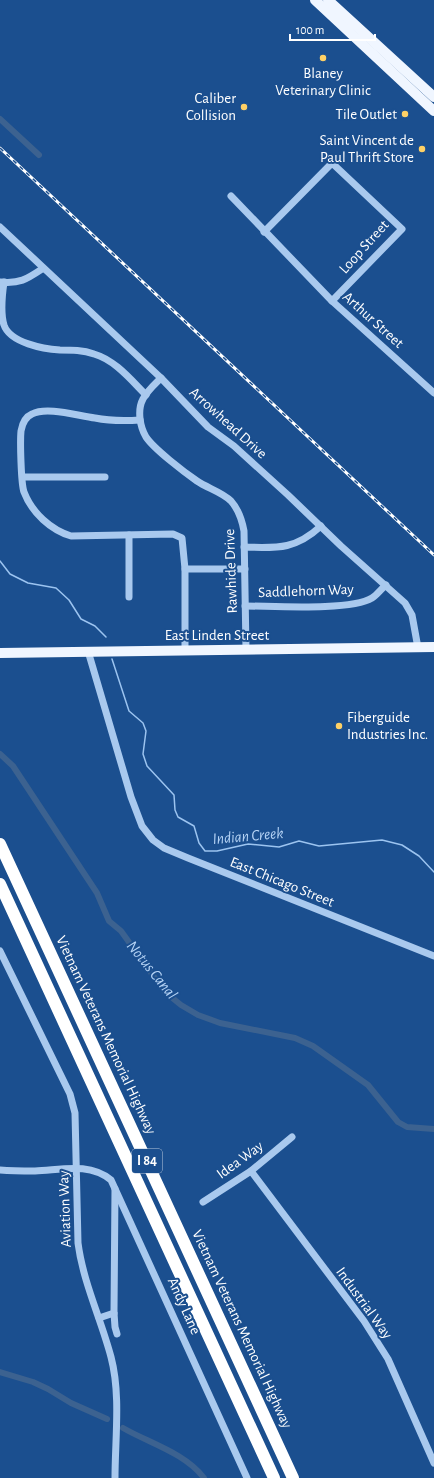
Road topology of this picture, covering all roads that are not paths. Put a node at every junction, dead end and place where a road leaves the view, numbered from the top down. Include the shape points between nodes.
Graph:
1 (316, 0) edge
2 (328, 0) edge
3 (434, 97) edge
4 (434, 111) edge
5 (231, 196) dead end
6 (0, 227) edge
7 (264, 232) junction
8 (42, 269) junction
9 (2, 282) edge
10 (332, 301) junction
11 (161, 378) junction
12 (433, 391) edge
13 (146, 395) junction
14 (140, 420) junction
15 (23, 477) junction
16 (104, 477) dead end
17 (321, 526) junction
18 (129, 535) junction
19 (244, 547) junction
20 (185, 569) junction
21 (245, 569) junction
22 (386, 585) junction
23 (129, 597) dead end
24 (245, 606) junction
25 (418, 648) junction
26 (434, 648) edge
27 (185, 650) junction
28 (246, 650) junction
29 (88, 651) junction
30 (0, 653) edge
31 (0, 844) edge
32 (0, 884) edge
33 (0, 951) edge
34 (434, 956) edge
35 (292, 1137) dead end
36 (77, 1168) junction
37 (0, 1170) edge
38 (251, 1171) junction
39 (115, 1187) junction
40 (203, 1202) dead end
41 (114, 1313) junction
42 (99, 1318) junction
43 (117, 1334) dead end
44 (434, 1463) edge
45 (115, 1478) edge
46 (247, 1478) edge
47 (274, 1478) edge
48 (293, 1478) edge

1 - 4 main road
2 - 3 main road
5 - 7 street, Arthur Street
6 - 8 street, Arrowhead Drive
7 - 10 street, Arthur Street
7 - 10 street, Loop Street via 332,163 402,229
8 - 9 street via 23,281
8 - 11 street, Arrowhead Drive
9 - 13 street via 2,316 4,326 12,335 41,348 80,350 95,354 112,362
10 - 12 street, Arthur Street
11 - 13 street, Rawhide Drive
11 - 17 street, Arrowhead Drive via 208,426 234,446
13 - 14 street, Rawhide Drive via 139,412
14 - 15 street via 115,420 38,411 24,421 21,432
14 - 19 street, Rawhide Drive via 146,437 155,447 196,481 230,500 242,519
15 - 16 street
15 - 18 street via 24,491 31,505 58,532 72,536
17 - 19 street via 308,538 294,544
17 - 22 street, Arrowhead Drive
18 - 20 street via 173,534 182,538
18 - 23 street
19 - 21 street, Rawhide Drive
20 - 21 street
20 - 27 street
21 - 24 street, Rawhide Drive
22 - 24 street, Saddlehorn Way via 373,598 358,603
22 - 25 street, Arrowhead Drive via 405,603 412,615
24 - 28 street, Rawhide Drive
25 - 26 main road, East Linden Street
25 - 28 main road, East Linden Street
27 - 28 main road, East Linden Street
27 - 29 main road, East Linden Street
29 - 30 main road, East Linden Street
29 - 34 street, East Chicago Street via 131,797 142,826 154,840 164,848 183,856
31 - 48 highway, Vietnam Veterans Memorial Highway / I 84
32 - 47 highway, I 84
33 - 36 street, Aviation Way via 70,1094 75,1113
35 - 38 street, Idea Way
36 - 37 street, Andy Lane
36 - 39 street, Andy Lane via 105,1175
36 - 42 street, Aviation Way via 80,1263
38 - 40 street, Idea Way
38 - 44 street, Industrial Way via 364,1321 388,1359
39 - 41 street
39 - 46 street, Andy Lane
41 - 42 street
41 - 43 street
42 - 45 street, Aviation Way via 111,1358 115,1395

